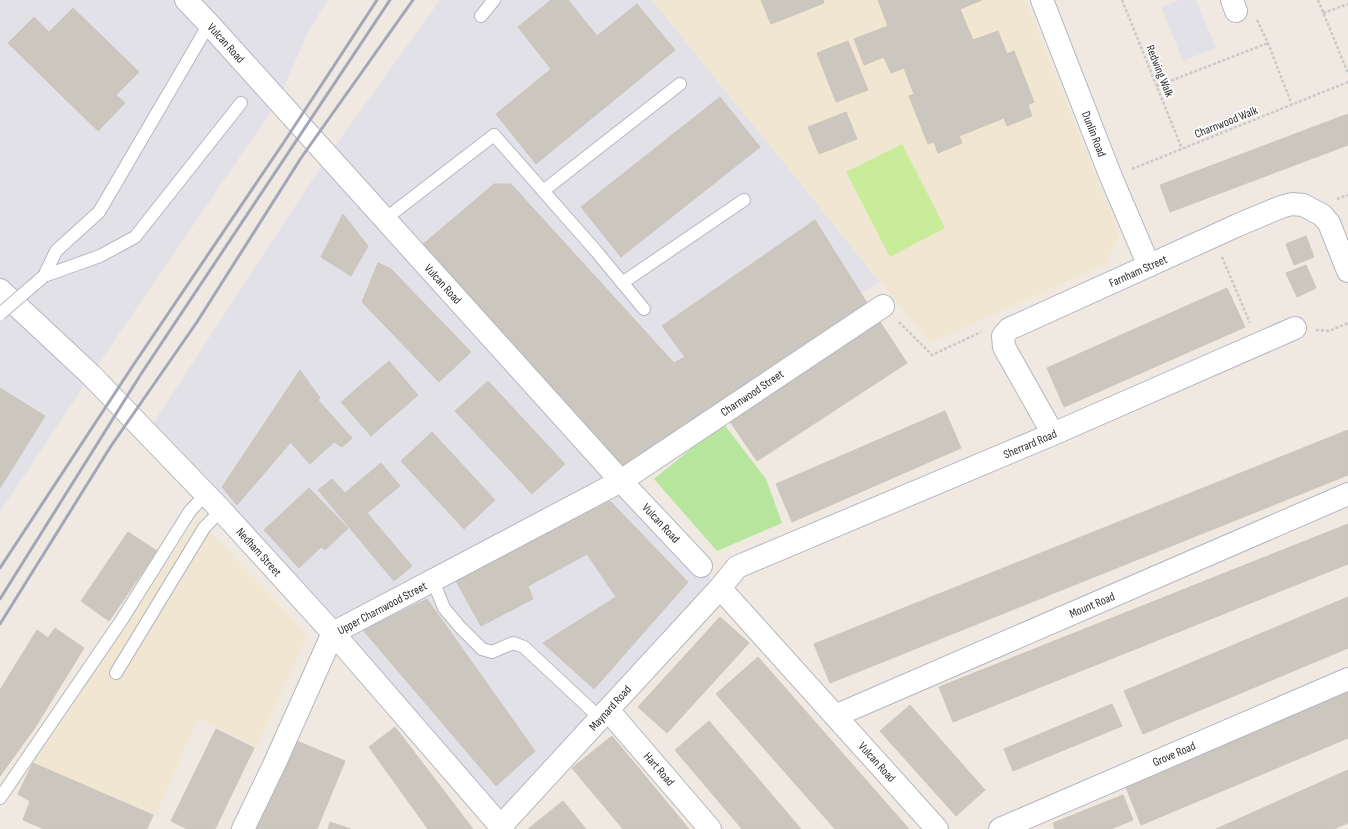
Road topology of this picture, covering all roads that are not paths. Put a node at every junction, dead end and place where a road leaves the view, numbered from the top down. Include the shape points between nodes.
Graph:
1 (186, 0) edge
2 (494, 0) edge
3 (1042, 0) edge
4 (481, 16) dead end
5 (209, 24) junction
6 (680, 84) dead end
7 (242, 103) dead end
8 (543, 191) junction
9 (744, 200) dead end
10 (385, 219) junction
11 (1149, 266) junction
12 (1348, 271) edge
13 (44, 276) junction
14 (622, 283) junction
15 (0, 290) edge
16 (883, 306) road end
17 (644, 309) dead end
18 (0, 314) edge
19 (1295, 328) road end
20 (1053, 434) junction
21 (621, 481) junction
22 (206, 494) junction
23 (1348, 494) edge
24 (221, 510) junction
25 (701, 566) dead end
26 (433, 581) junction
27 (720, 588) junction
28 (333, 633) junction
29 (116, 673) dead end
30 (1348, 678) edge
31 (604, 714) junction
32 (835, 716) junction
33 (0, 798) edge
34 (501, 828) edge
35 (243, 829) edge
36 (710, 829) edge
37 (937, 829) edge
38 (1000, 829) edge

1 - 5 street, Vulcan Road
2 - 4 lane
3 - 11 street, Dunlin Road via 1111,177
5 - 10 street, Vulcan Road
5 - 13 lane via 99,212 56,251
6 - 8 lane
7 - 13 lane via 135,237 100,256
8 - 10 lane via 494,136
8 - 14 lane
9 - 14 lane
10 - 21 street, Vulcan Road
11 - 12 street, Farnham Street via 1292,204 1313,209 1329,223
11 - 20 street, Farnham Street via 1009,329 1002,336 1004,347
13 - 18 lane, bridge
14 - 17 lane
15 - 22 street, Nedham Street via 91,375
16 - 21 street, Charnwood Street
19 - 20 street, Sherrard Road
20 - 27 street, Sherrard Road via 737,567
21 - 25 street, Vulcan Road
21 - 26 street, Upper Charnwood Street
22 - 24 street, Nedham Street
22 - 33 lane via 190,511 121,621
23 - 32 street, Mount Road
24 - 28 street, Nedham Street
24 - 29 lane via 204,528
26 - 28 street, Upper Charnwood Street
26 - 31 lane via 444,608 482,649 492,652 513,643 524,647
27 - 31 street, Maynard Road
27 - 32 street, Vulcan Road
28 - 34 street, Nedham Street
28 - 35 street, Upper Charnwood Street
30 - 38 street, Grove Road
31 - 34 street, Maynard Road
31 - 36 street, Hart Road
32 - 37 street, Vulcan Road

